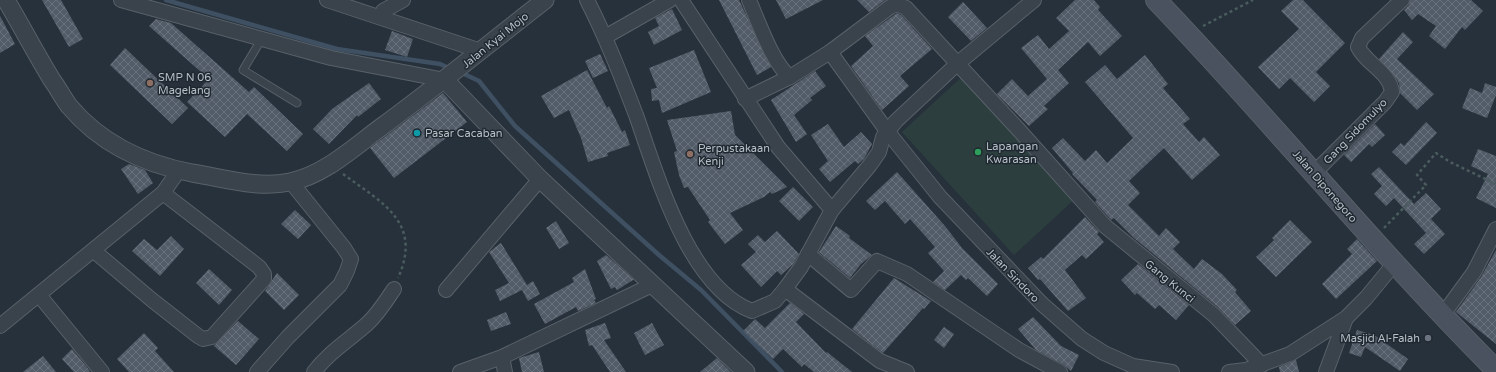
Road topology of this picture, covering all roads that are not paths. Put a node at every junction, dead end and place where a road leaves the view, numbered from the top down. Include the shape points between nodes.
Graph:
1 (6, 0) edge
2 (120, 0) edge
3 (326, 0) edge
4 (403, 0) edge
5 (545, 0) edge
6 (587, 0) edge
7 (670, 0) edge
8 (681, 0) edge
9 (749, 0) edge
10 (1034, 0) edge
11 (1156, 0) edge
12 (1402, 0) edge
13 (382, 10) edge
14 (605, 37) junction
15 (261, 40) junction
16 (830, 52) junction
17 (476, 55) junction
18 (957, 64) junction
19 (790, 77) junction
20 (447, 78) junction
21 (745, 99) junction
22 (297, 103) dead end
23 (887, 131) junction
24 (179, 170) junction
25 (1314, 173) junction
26 (540, 180) junction
27 (295, 187) dead end
28 (163, 193) junction
29 (832, 210) junction
30 (1496, 229) edge
31 (94, 251) junction
32 (808, 254) junction
33 (1394, 264) junction
34 (652, 285) junction
35 (394, 289) road end
36 (786, 289) junction
37 (446, 290) dead end
38 (39, 294) junction
39 (1442, 316) junction
40 (1346, 318) junction
41 (0, 326) edge
42 (502, 357) junction
43 (1262, 365) junction
44 (1496, 370) edge
45 (102, 372) edge
46 (257, 372) edge
47 (314, 372) edge
48 (460, 372) edge
49 (505, 372) edge
50 (746, 372) edge
51 (907, 372) edge
52 (1060, 372) edge
53 (1172, 372) edge
54 (1229, 372) edge
55 (1326, 372) edge

1 - 24 street, Jalan Kyai Mojo via 36,55 68,105 86,124 121,150 138,158
2 - 15 street
3 - 13 street
4 - 13 street
5 - 17 street, Jalan Kyai Mojo
6 - 14 street
7 - 14 street
8 - 21 street
9 - 19 street via 777,61
10 - 18 street
11 - 25 main road, Jalan Diponegoro
12 - 25 street, Gang Sidomulyo via 1362,38 1358,47 1386,77 1392,85 1392,92
13 - 17 street
14 - 36 street via 655,173 682,234 707,274 727,298 752,311 775,301
15 - 20 street via 331,58
15 - 22 lane via 243,70
16 - 18 street, Gang Kunci via 897,4 913,14
16 - 19 street
16 - 23 street, Jalan Sindoro
17 - 20 street, Jalan Kyai Mojo
18 - 23 street via 906,110
18 - 43 street, Gang Kunci via 1105,226 1214,315
19 - 21 street
20 - 24 street, Jalan Kyai Mojo via 331,164 291,182 254,184
20 - 26 street
21 - 29 street via 778,147
23 - 29 street via 880,152
23 - 53 street, Jalan Sindoro via 961,220 1042,304 1082,339 1104,353 1133,366
24 - 28 street
25 - 33 main road, Jalan Diponegoro
26 - 34 street
26 - 37 street
27 - 46 street via 351,259 340,285
28 - 31 street
28 - 31 street via 259,267 264,274 264,279 212,337 204,339 198,336
29 - 32 street
30 - 39 street via 1474,272
31 - 38 street
32 - 36 street
32 - 52 street via 851,290 877,261 907,274 1019,350
33 - 39 main road, Jalan Diponegoro
33 - 40 street
34 - 42 street
34 - 50 street
35 - 47 street via 368,323 330,354
36 - 51 street via 880,362
38 - 41 street
38 - 45 street
39 - 44 main road, Jalan Diponegoro
40 - 43 street via 1290,354
40 - 55 street
42 - 48 street
42 - 49 street
43 - 54 street

